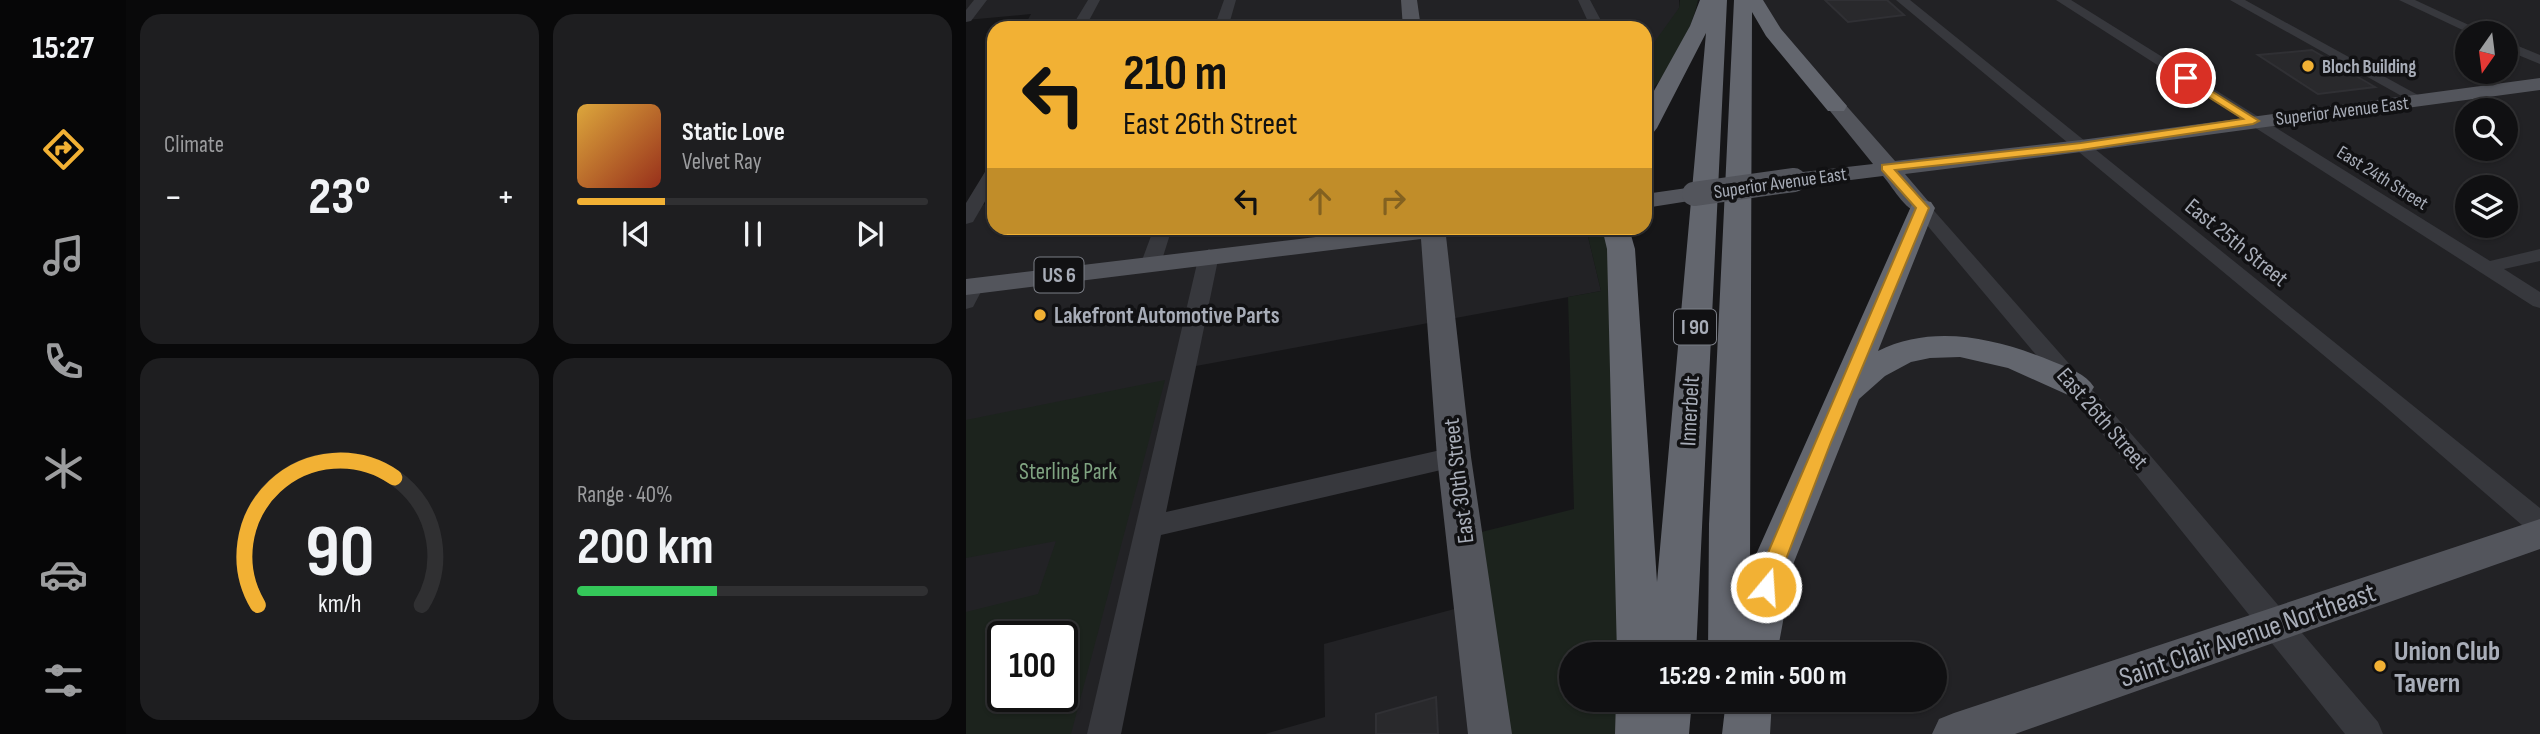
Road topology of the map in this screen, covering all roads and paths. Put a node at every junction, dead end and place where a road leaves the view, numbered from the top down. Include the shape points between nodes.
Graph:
1 (981, 0) edge
2 (1094, 0) edge
3 (1230, 0) edge
4 (1409, 0) edge
5 (1584, 0) edge
6 (1709, 0) edge
7 (1718, 0) edge
8 (1743, 0) edge
9 (1754, 0) edge
10 (1902, 0) edge
11 (2062, 0) edge
12 (2236, 0) edge
13 (2405, 0) edge
14 (966, 18) edge
15 (1082, 21) edge
16 (1223, 21) edge
17 (1411, 21) edge
18 (1594, 21) edge
19 (2455, 22) edge
20 (2518, 51) edge
21 (2540, 61) edge
22 (2540, 84) edge
23 (1667, 87) junction
24 (1652, 98) edge
25 (2419, 100) junction
26 (1836, 106) joint
27 (1652, 115) edge
28 (2253, 121) junction
29 (2081, 146) junction
30 (1886, 167) junction
31 (987, 183) edge
32 (1652, 200) edge
33 (1922, 208) junction
34 (966, 218) edge
35 (1161, 235) edge
36 (1379, 235) edge
37 (1438, 235) edge
38 (1618, 235) edge
39 (1209, 255) junction
40 (2540, 255) edge
41 (1151, 264) junction
42 (2488, 267) junction
43 (969, 292) edge
44 (2540, 301) edge
45 (2077, 387) junction
46 (1840, 399) junction
47 (1454, 457) junction
48 (2540, 524) edge
49 (1152, 526) junction
50 (2540, 534) edge
51 (2274, 625) junction
52 (1638, 642) edge
53 (1674, 642) edge
54 (1731, 642) edge
55 (1757, 642) edge
56 (1639, 712) edge
57 (1667, 712) edge
58 (1731, 712) edge
59 (1748, 712) edge
60 (1104, 734) edge
61 (1490, 734) edge
62 (1639, 734) edge
63 (1665, 734) edge
64 (1732, 734) edge
65 (1746, 734) edge
66 (1954, 734) edge
67 (2365, 734) edge

1 - 14 street
2 - 15 street
3 - 16 street
4 - 17 main road
5 - 18 street
6 - 23 highway
7 - 53 highway, Innerbelt / I 90
8 - 54 highway, Innerbelt / I 90
9 - 26 highway via 1779,40
10 - 29 street, East 25th Street
11 - 28 street, East 24th Street
12 - 25 street
13 - 19 street
20 - 21 street
22 - 25 main road, Superior Avenue East
23 - 24 highway
23 - 27 highway
25 - 28 main road, Superior Avenue East
26 - 30 main road, East 26th Street
28 - 29 main road, Superior Avenue East
28 - 42 street, East 24th Street
29 - 30 main road, Superior Avenue East
29 - 48 street, East 25th Street
30 - 32 main road, Superior Avenue East, bridge
30 - 33 main road, East 26th Street
31 - 34 street
33 - 45 street, East 26th Street
33 - 46 highway
35 - 41 street
36 - 39 main road, US 6
37 - 47 main road, East 30th Street
38 - 52 highway
39 - 41 main road, US 6
39 - 49 street
40 - 42 street
41 - 43 main road, US 6
42 - 44 street, East 24th Street
45 - 46 highway via 2012,356 1940,346 1877,364
45 - 51 street, East 26th Street
46 - 55 highway via 1773,562
47 - 49 street
47 - 61 main road, East 30th Street
49 - 60 street
50 - 51 main road, Saint Clair Avenue Northeast
51 - 66 main road, Saint Clair Avenue Northeast
51 - 67 street, East 26th Street
56 - 62 highway
57 - 63 highway
58 - 64 highway
59 - 65 highway

